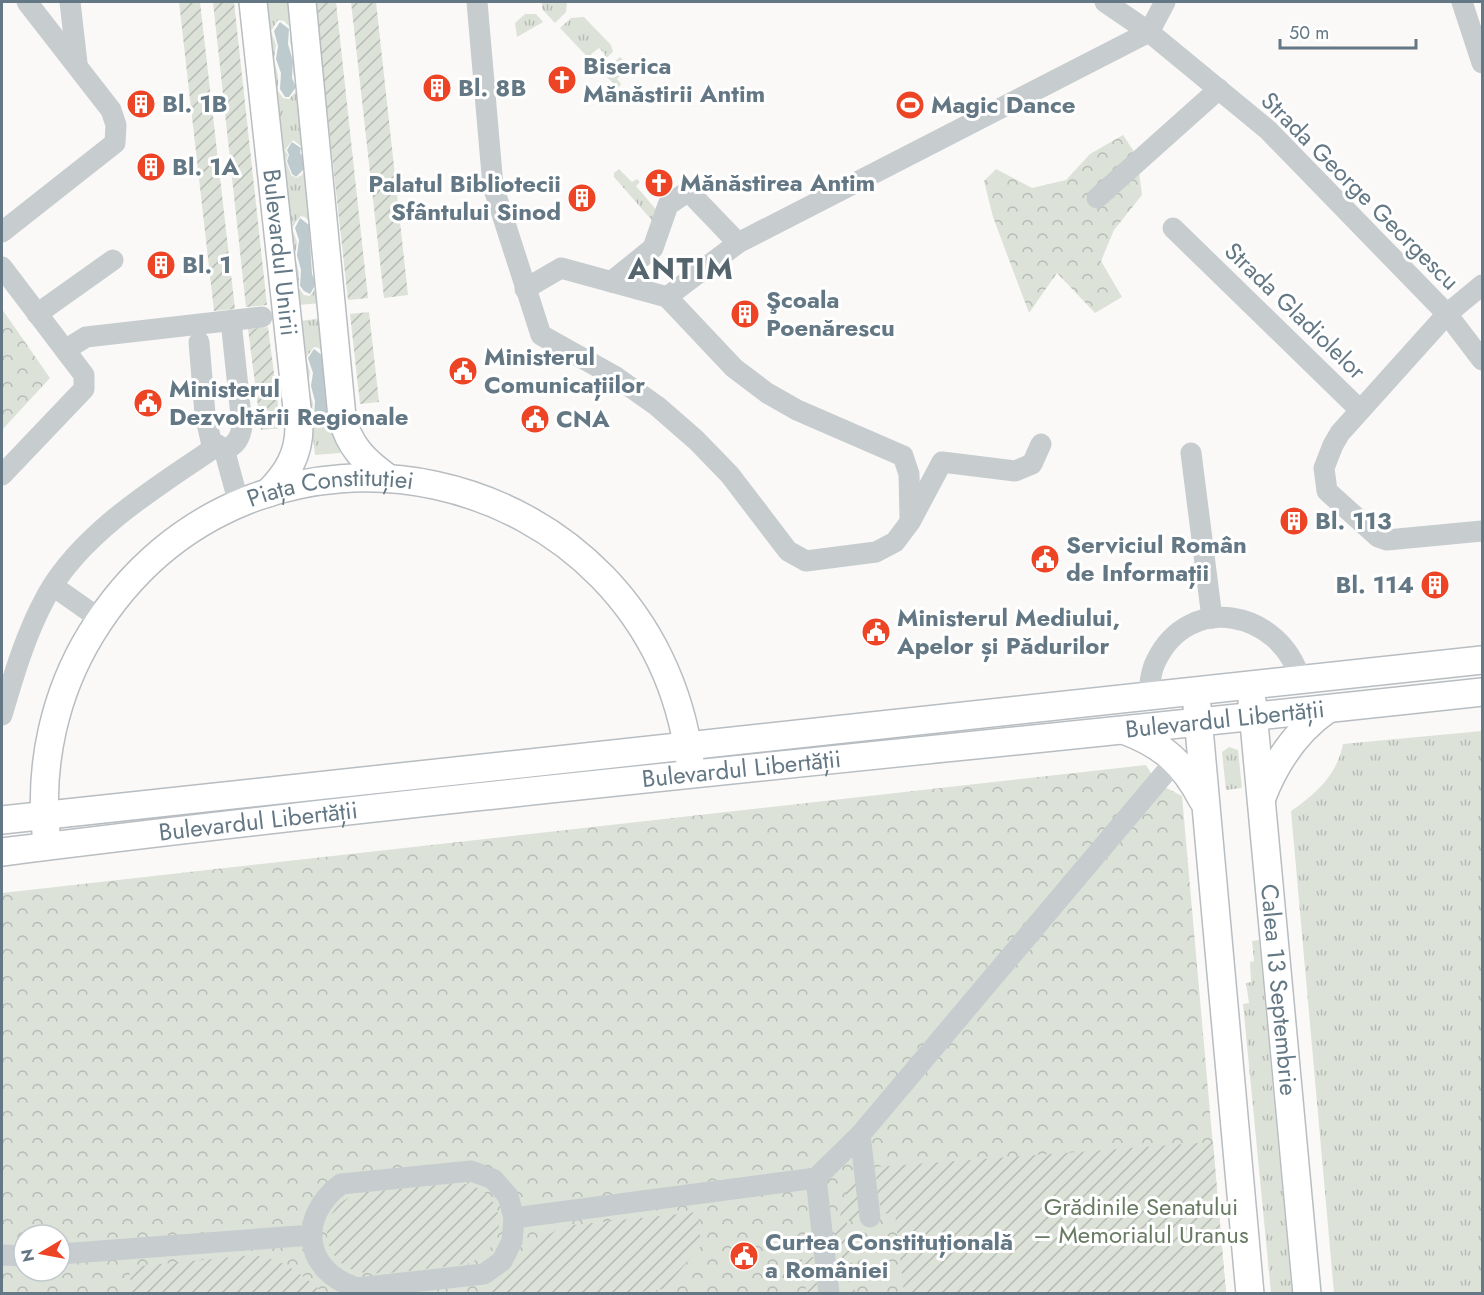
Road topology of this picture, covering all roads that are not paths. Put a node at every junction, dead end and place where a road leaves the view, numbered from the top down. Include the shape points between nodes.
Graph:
1 (27, 2) edge
2 (70, 2) edge
3 (253, 2) edge
4 (302, 2) edge
5 (477, 2) edge
6 (1106, 2) edge
7 (1166, 2) edge
8 (1462, 2) edge
9 (1149, 32) junction
10 (1482, 63) edge
11 (77, 64) junction
12 (1220, 89) junction
13 (1097, 198) dead end
14 (1173, 228) dead end
15 (2, 232) edge
16 (738, 243) junction
17 (112, 260) dead end
18 (2, 267) edge
19 (611, 282) junction
20 (1482, 285) edge
21 (525, 289) junction
22 (667, 297) junction
23 (37, 314) junction
24 (1446, 314) junction
25 (262, 317) dead end
26 (231, 321) junction
27 (199, 342) dead end
28 (65, 350) junction
29 (1482, 360) edge
30 (1360, 410) junction
31 (1041, 444) dead end
32 (221, 448) junction
33 (1191, 453) dead end
34 (903, 456) junction
35 (942, 462) junction
36 (2, 476) edge
37 (388, 478) junction
38 (267, 493) junction
39 (239, 504) junction
40 (909, 522) junction
41 (1482, 531) edge
42 (53, 586) junction
43 (1212, 618) junction
44 (100, 619) junction
45 (1482, 660) edge
46 (1300, 679) junction
47 (1251, 685) junction
48 (1196, 692) junction
49 (1482, 692) edge
50 (1148, 697) junction
51 (1328, 709) junction
52 (2, 715) edge
53 (1254, 717) junction
54 (1199, 723) junction
55 (1125, 731) junction
56 (688, 744) junction
57 (1176, 760) junction
58 (692, 773) junction
59 (1262, 798) junction
60 (1207, 808) junction
61 (44, 815) junction
62 (2, 820) edge
63 (47, 846) junction
64 (2, 852) edge
65 (860, 1134) junction
66 (816, 1178) junction
67 (870, 1217) dead end
68 (514, 1218) junction
69 (312, 1235) junction
70 (72, 1253) edge
71 (829, 1293) edge
72 (1250, 1293) edge
73 (1307, 1293) edge

1 - 11 street
2 - 11 street
3 - 38 main road, Bulevardul Unirii via 299,427 293,459 281,480
4 - 37 main road, Bulevardul Unirii via 342,417 357,452
5 - 21 street via 493,186
6 - 9 street, Strada George Georgescu
7 - 9 street
8 - 10 street
9 - 12 street, Strada George Georgescu
9 - 16 street
11 - 15 street via 111,110 116,124 115,143
12 - 13 street
12 - 24 street, Strada George Georgescu via 1269,130
14 - 30 street, Strada Gladiolelor
16 - 19 street via 692,194 684,194 668,205 653,249
16 - 22 street
17 - 23 street
18 - 23 street
19 - 21 street via 561,268
19 - 22 street
20 - 24 street, Strada Gladiolelor
21 - 40 street via 541,335 616,377 696,440 730,475 794,556 815,562 876,552 895,542
22 - 34 street via 734,368 766,393
23 - 28 street
24 - 29 street, Strada George Georgescu
24 - 30 street, Strada Gladiolelor
25 - 26 street
26 - 28 street via 86,337
26 - 32 street via 242,425 241,435 231,448
27 - 32 street via 205,414 211,441
28 - 36 street via 84,375 84,389
30 - 41 street via 1336,439 1324,468 1325,487 1332,497 1378,537 1387,540
31 - 35 street via 1032,464 1015,471
32 - 39 street
32 - 42 street via 116,516
33 - 43 street
34 - 35 street
34 - 40 street via 912,502
35 - 40 street
37 - 38 main road, Piața Constituției via 321,480
37 - 56 main road, Piața Constituției via 438,485 502,506 541,527 589,564 626,605 655,651 678,705
38 - 39 main road, Piața Constituției
39 - 44 main road, Piața Constituției via 169,546 144,567
42 - 44 street
42 - 52 street via 19,658
43 - 46 street via 1244,620 1263,627 1288,651
43 - 50 street via 1194,624 1167,643 1151,670
44 - 61 main road, Piața Constituției via 74,664 55,718 45,771
45 - 46 main road, Bulevardul Libertății
46 - 47 main road, Bulevardul Libertății
47 - 48 main road, Bulevardul Libertății
47 - 53 main road, Calea 13 Septembrie
48 - 50 main road, Bulevardul Libertății
48 - 54 main road
49 - 51 main road, Bulevardul Libertății
50 - 56 main road, Bulevardul Libertății
51 - 53 main road, Bulevardul Libertății
51 - 59 main road via 1286,749
53 - 54 main road, Bulevardul Libertății
53 - 59 main road, Calea 13 Septembrie
54 - 55 main road, Bulevardul Libertății
54 - 60 main road
55 - 57 main road via 1156,744
55 - 58 main road, Bulevardul Libertății
56 - 58 main road, Piața Constituției
56 - 61 main road, Bulevardul Libertății
57 - 60 main road
57 - 65 street
58 - 63 main road, Bulevardul Libertății
59 - 73 main road, Calea 13 Septembrie
60 - 72 main road
61 - 62 main road, Bulevardul Libertății
61 - 63 main road, Piața Constituției
63 - 64 main road, Bulevardul Libertății
65 - 66 street
65 - 67 street
66 - 68 street
66 - 71 street
68 - 69 street via 508,1196 493,1179 471,1171 341,1184 324,1197 315,1214
68 - 69 street via 512,1241 502,1261 484,1274 357,1288 337,1282 321,1266
69 - 70 street

